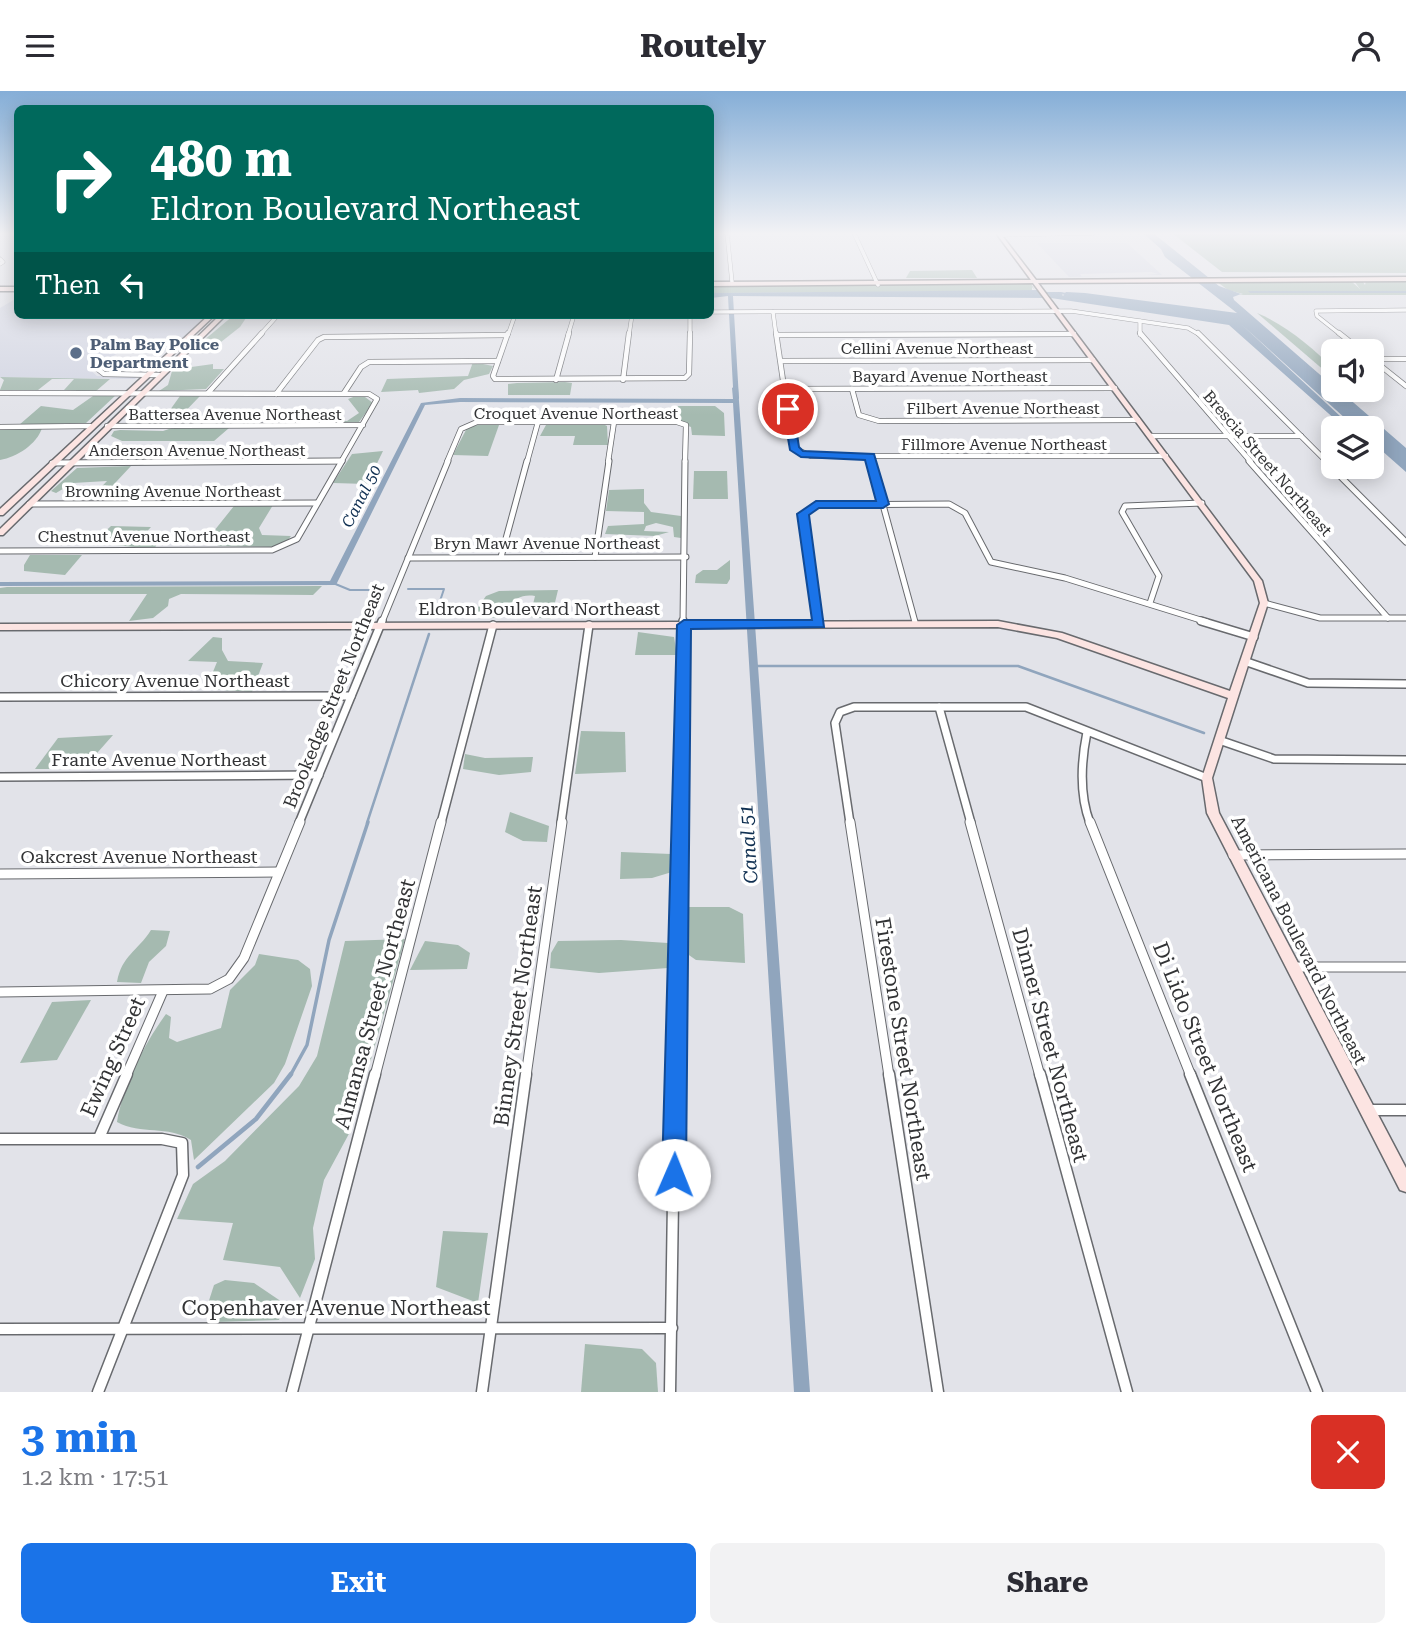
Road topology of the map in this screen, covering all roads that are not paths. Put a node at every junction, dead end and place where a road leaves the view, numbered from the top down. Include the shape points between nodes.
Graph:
1 (1045, 294) edge
2 (1406, 310) edge
3 (773, 311) junction
4 (1057, 311) junction
5 (714, 312) edge
6 (208, 319) edge
7 (219, 319) edge
8 (274, 319) edge
9 (513, 319) edge
10 (573, 319) edge
11 (632, 319) edge
12 (690, 319) edge
13 (1140, 321) junction
14 (1074, 334) junction
15 (507, 335) junction
16 (777, 335) junction
17 (1346, 339) edge
18 (1384, 359) edge
19 (1406, 359) edge
20 (1093, 360) junction
21 (498, 361) junction
22 (782, 361) junction
23 (94, 367) dead end
24 (1384, 369) edge
25 (145, 375) junction
26 (159, 375) junction
27 (556, 380) junction
28 (624, 380) junction
29 (1406, 386) edge
30 (1115, 388) junction
31 (786, 389) junction
32 (852, 389) junction
33 (0, 393) edge
34 (208, 393) junction
35 (344, 393) junction
36 (124, 394) junction
37 (139, 394) junction
38 (276, 394) junction
39 (1138, 420) junction
40 (538, 422) junction
41 (614, 422) junction
42 (363, 425) junction
43 (466, 425) joint
44 (90, 426) junction
45 (107, 426) junction
46 (0, 427) edge
47 (1150, 436) junction
48 (1228, 436) junction
49 (1301, 436) junction
50 (870, 456) junction
51 (1166, 456) junction
52 (342, 461) junction
53 (52, 463) junction
54 (69, 463) junction
55 (317, 503) junction
56 (1202, 503) junction
57 (29, 504) junction
58 (883, 504) junction
59 (0, 513) edge
60 (0, 533) edge
61 (1406, 542) edge
62 (0, 551) edge
63 (501, 557) junction
64 (595, 557) junction
65 (686, 557) junction
66 (408, 558) junction
67 (1150, 603) junction
68 (1264, 603) junction
69 (1388, 618) junction
70 (1406, 618) edge
71 (819, 624) junction
72 (915, 624) junction
73 (493, 625) junction
74 (589, 625) junction
75 (684, 625) junction
76 (380, 626) junction
77 (0, 627) edge
78 (1254, 637) junction
79 (1247, 662) junction
80 (1406, 684) edge
81 (351, 696) junction
82 (1234, 696) junction
83 (0, 697) edge
84 (939, 707) junction
85 (1087, 732) junction
86 (1219, 740) junction
87 (1406, 761) edge
88 (319, 775) junction
89 (0, 777) edge
90 (1207, 778) junction
91 (1406, 854) edge
92 (1233, 855) junction
93 (278, 872) junction
94 (0, 874) edge
95 (1292, 967) junction
96 (1406, 967) edge
97 (163, 991) junction
98 (0, 992) edge
99 (1367, 1110) junction
100 (1406, 1110) edge
101 (99, 1138) junction
102 (0, 1139) edge
103 (1406, 1184) edge
104 (309, 1326) junction
105 (491, 1327) junction
106 (122, 1328) junction
107 (672, 1328) junction
108 (0, 1329) edge
109 (98, 1392) edge
110 (292, 1392) edge
111 (482, 1392) edge
112 (670, 1392) edge
113 (938, 1392) edge
114 (1127, 1392) edge
115 (1317, 1392) edge

1 - 4 street
2 - 17 street via 1316,311
3 - 4 street
3 - 5 street
3 - 16 street
4 - 13 street
4 - 14 street
6 - 25 street
7 - 26 street
8 - 34 street
9 - 15 street
10 - 27 street
11 - 28 street
12 - 28 street via 689,374 685,378
13 - 48 street, Brescia Street Northeast via 1140,337
13 - 49 street via 1192,330
14 - 16 street
14 - 20 street
15 - 21 street
15 - 38 street via 324,337
16 - 22 street
18 - 19 street
20 - 22 street, Cellini Avenue Northeast
20 - 30 street
21 - 27 street via 495,379
21 - 35 street via 369,362
22 - 31 street
23 - 25 street via 104,374
24 - 29 street
25 - 26 street
25 - 36 street
26 - 37 street
27 - 28 street
30 - 32 street, Bayard Avenue Northeast
30 - 39 street
31 - 32 street, Bayard Avenue Northeast
31 - 50 street, Fillmore Avenue Northeast via 793,448 801,454
32 - 39 street, Filbert Avenue Northeast via 859,415 867,419
33 - 36 street
34 - 37 street
34 - 38 street
35 - 38 street
35 - 42 street via 377,398
36 - 37 street
36 - 44 street
37 - 45 street
39 - 47 street
40 - 41 street, Croquet Avenue Northeast
40 - 43 street, Croquet Avenue Northeast
40 - 63 street
41 - 64 street
41 - 65 street, Croquet Avenue Northeast via 677,422 689,429
42 - 45 street, Battersea Avenue Northeast
42 - 52 street
43 - 66 street, Brookedge Street Northeast
44 - 46 street
44 - 53 street
45 - 54 street
47 - 48 street
47 - 51 street
48 - 49 street
48 - 69 street, Brescia Street Northeast
49 - 61 street
50 - 51 street, Fillmore Avenue Northeast
50 - 58 street
51 - 56 street
52 - 54 street, Anderson Avenue Northeast
52 - 55 street
53 - 54 street, Anderson Avenue Northeast
53 - 59 street
54 - 57 street
55 - 57 street, Browning Avenue Northeast
55 - 62 street, Chestnut Avenue Northeast via 297,539 272,550
56 - 67 street via 1125,506 1122,512 1159,576
56 - 68 street via 1251,569
57 - 60 street
58 - 67 street via 960,507 991,562 1065,577
58 - 71 street via 816,505 803,514
58 - 72 street
63 - 64 street, Bryn Mawr Avenue Northeast
63 - 66 street, Bryn Mawr Avenue Northeast
64 - 65 street, Bryn Mawr Avenue Northeast
65 - 75 street
66 - 76 street, Brookedge Street Northeast
67 - 78 street
68 - 69 street via 1320,618
68 - 78 street, Americana Boulevard Northeast
69 - 70 street
71 - 72 street, Eldron Boulevard Northeast
71 - 75 street, Eldron Boulevard Northeast
72 - 82 street, Eldron Boulevard Northeast via 1038,629
73 - 74 street, Eldron Boulevard Northeast
73 - 76 street, Eldron Boulevard Northeast
73 - 104 street, Almansa Street Northeast
74 - 75 street, Eldron Boulevard Northeast
74 - 105 street, Binney Street Northeast
75 - 107 street
76 - 77 street, Eldron Boulevard Northeast
76 - 81 street, Brookedge Street Northeast
78 - 79 street, Americana Boulevard Northeast
79 - 80 street via 1308,683
79 - 82 street, Americana Boulevard Northeast
81 - 83 street, Chicory Avenue Northeast
81 - 88 street, Brookedge Street Northeast
82 - 86 street, Americana Boulevard Northeast
84 - 85 street via 1027,707
84 - 113 street, Firestone Street Northeast via 862,707 840,712 835,723
84 - 114 street, Dinner Street Northeast
85 - 90 street
85 - 115 street, Di Lido Street Northeast via 1081,765 1087,812
86 - 87 street via 1274,759
86 - 90 street, Americana Boulevard Northeast
88 - 89 street, Frante Avenue Northeast
88 - 93 street, Brookedge Street Northeast
90 - 92 street, Americana Boulevard Northeast via 1213,813
91 - 92 street
92 - 95 street, Americana Boulevard Northeast
93 - 94 street, Oakcrest Avenue Northeast
93 - 97 street, Brookedge Street Northeast via 244,958 229,979 210,989
95 - 96 street
95 - 99 street, Americana Boulevard Northeast
97 - 98 street
97 - 101 street, Ewing Street
99 - 100 street
99 - 103 street, Americana Boulevard Northeast
101 - 102 street
101 - 106 street via 182,1143 183,1175
104 - 105 street, Copenhaver Avenue Northeast
104 - 106 street, Copenhaver Avenue Northeast
104 - 110 street, Almansa Street Northeast
105 - 107 street, Copenhaver Avenue Northeast
105 - 111 street, Binney Street Northeast
106 - 108 street, Copenhaver Avenue Northeast
106 - 109 street
107 - 112 street

